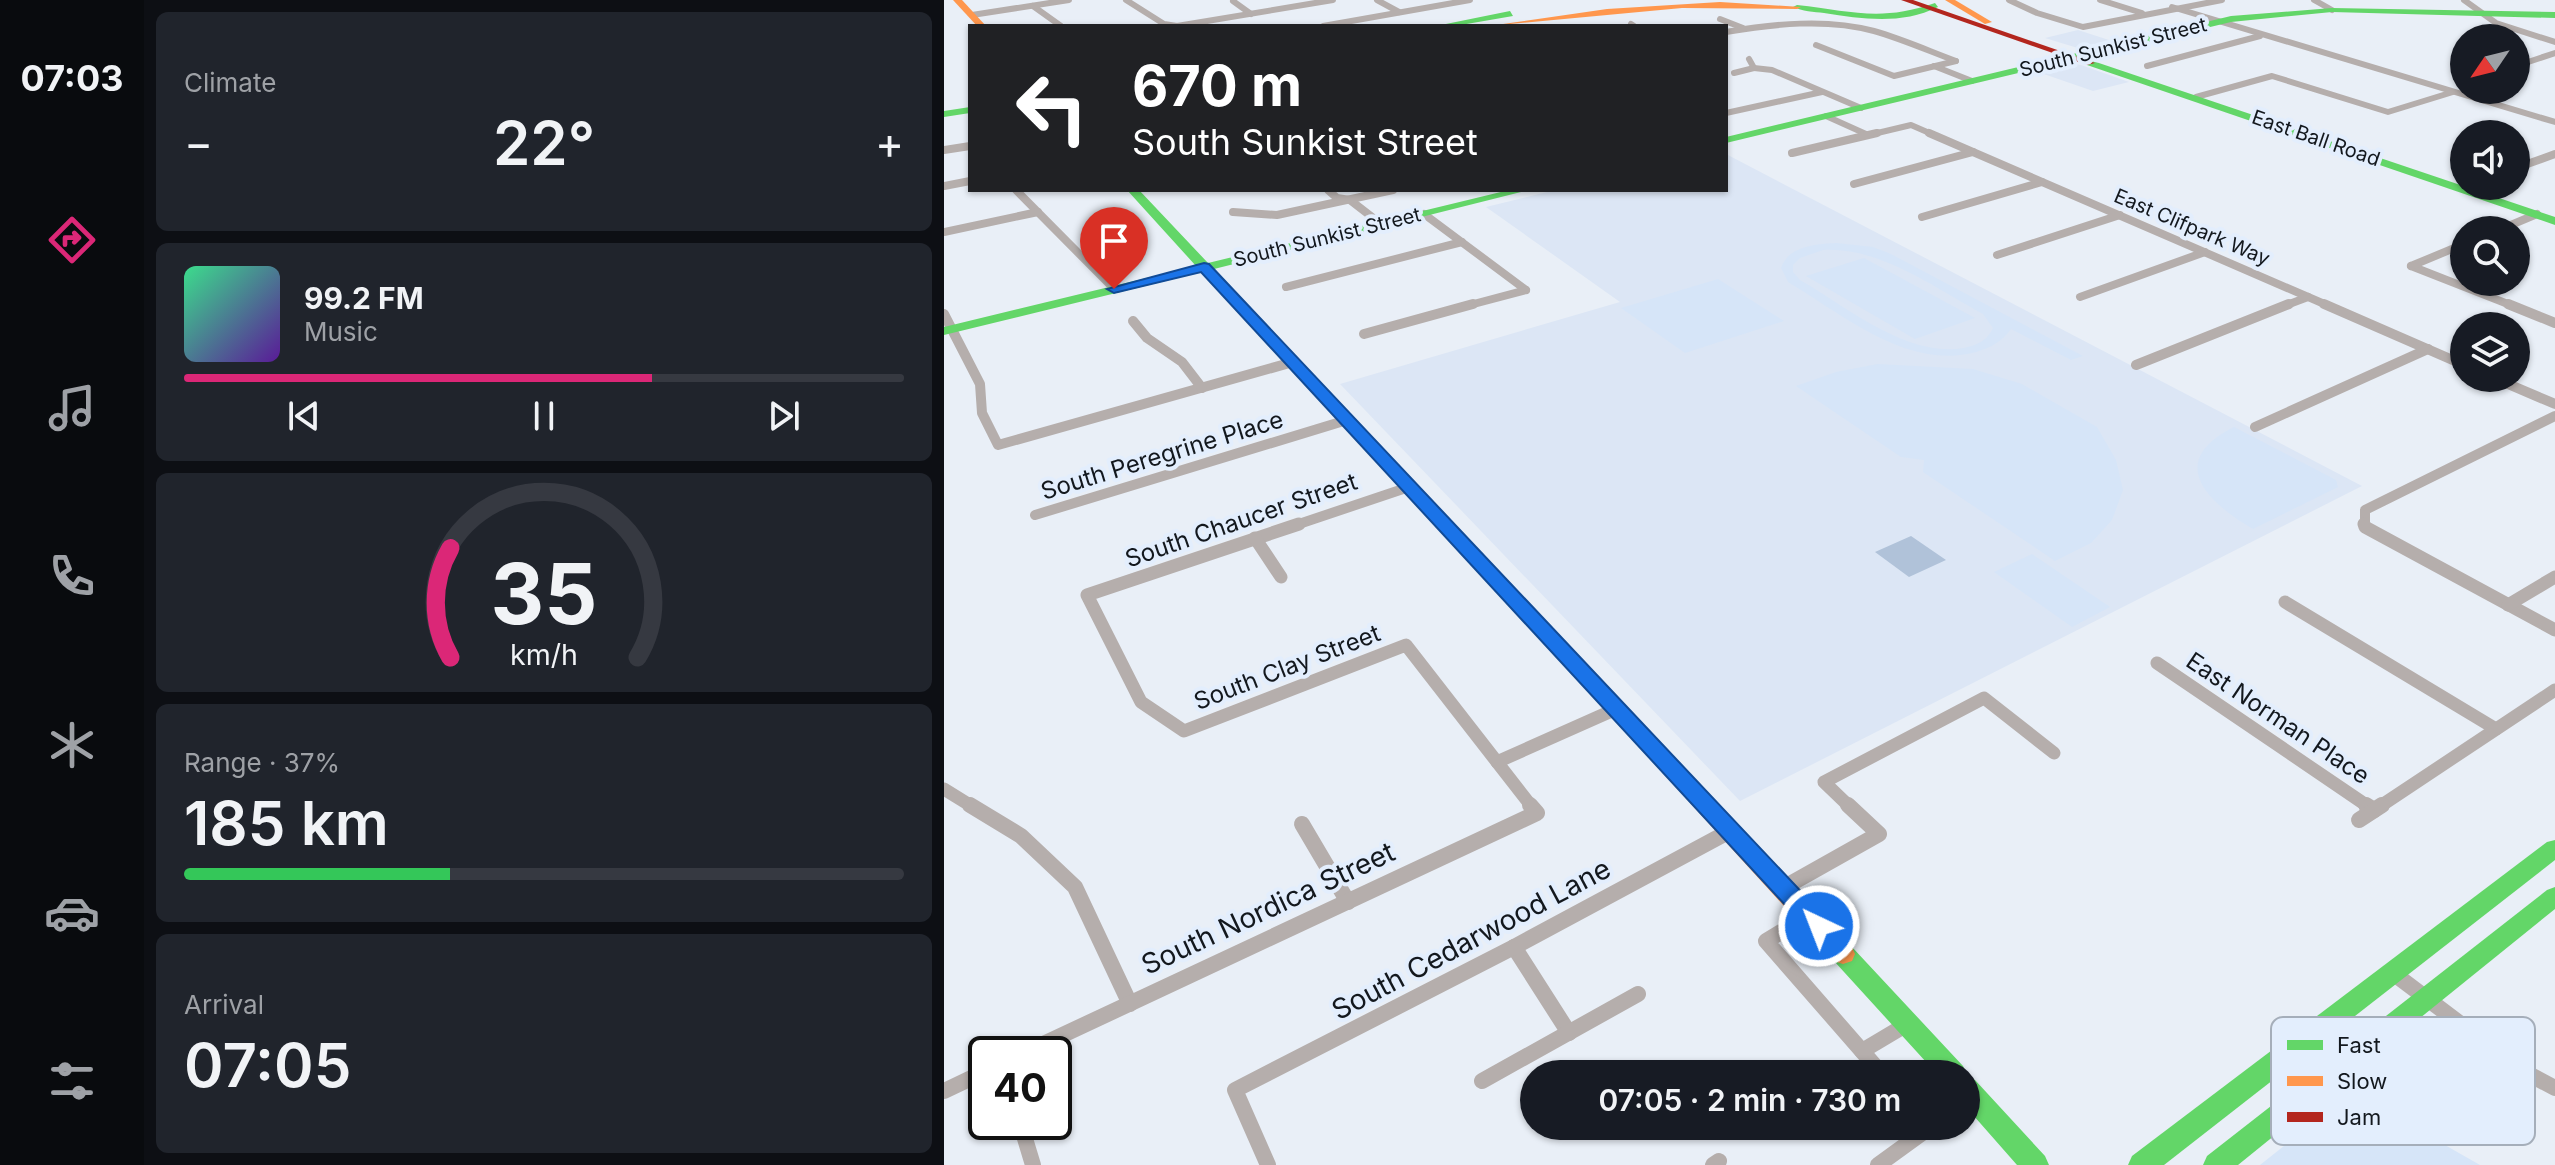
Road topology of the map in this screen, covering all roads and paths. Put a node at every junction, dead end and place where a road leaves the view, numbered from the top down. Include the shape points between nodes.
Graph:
1 (957, 0) edge
2 (1069, 0) edge
3 (1126, 0) edge
4 (1333, 0) edge
5 (1377, 0) edge
6 (1470, 0) edge
7 (1554, 0) edge
8 (1591, 0) edge
9 (1631, 0) edge
10 (1777, 0) edge
11 (1835, 0) edge
12 (1905, 0) edge
13 (2009, 0) edge
14 (2100, 0) edge
15 (2195, 0) edge
16 (2222, 0) edge
17 (2314, 0) edge
18 (2464, 0) edge
19 (1233, 1) edge
20 (1934, 3) edge
21 (2204, 3) junction
22 (1033, 6) junction
23 (2172, 7) junction
24 (2332, 10) junction
25 (1399, 12) junction
26 (1251, 14) junction
27 (2145, 14) junction
28 (2480, 15) junction
29 (2555, 15) edge
30 (1720, 19) dead end
31 (977, 20) edge
32 (2216, 22) junction
33 (1058, 24) edge
34 (1164, 24) edge
35 (1187, 24) edge
36 (1334, 24) edge
37 (1434, 24) edge
38 (1452, 24) edge
39 (1503, 24) edge
40 (1506, 24) edge
41 (1743, 28) junction
42 (1728, 32) edge
43 (2263, 36) junction
44 (2555, 42) edge
45 (1816, 45) dead end
46 (2555, 53) edge
47 (2076, 56) junction
48 (1749, 59) dead end
49 (2530, 61) edge
50 (1934, 66) junction
51 (2147, 66) dead end
52 (1754, 68) junction
53 (1734, 73) dead end
54 (1972, 81) junction
55 (2450, 91) edge
56 (1822, 92) junction
57 (2450, 93) edge
58 (2196, 97) junction
59 (2494, 104) edge
60 (1861, 108) junction
61 (968, 110) edge
62 (1728, 113) edge
63 (944, 114) edge
64 (1826, 116) junction
65 (968, 121) edge
66 (2555, 122) edge
67 (944, 125) edge
68 (1866, 134) junction
69 (1728, 140) edge
70 (968, 146) edge
71 (944, 150) edge
72 (1973, 152) junction
73 (1792, 153) dead end
74 (2555, 154) edge
75 (2530, 163) edge
76 (968, 181) edge
77 (2042, 182) junction
78 (2450, 182) edge
79 (1854, 184) dead end
80 (944, 186) edge
81 (1018, 192) edge
82 (1135, 192) edge
83 (1330, 192) edge
84 (1384, 192) edge
85 (1515, 192) edge
86 (1350, 200) junction
87 (2500, 200) edge
88 (1038, 212) junction
89 (1233, 212) dead end
90 (1424, 214) junction
91 (2120, 215) junction
92 (1922, 217) dead end
93 (2546, 218) edge
94 (1381, 224) junction
95 (944, 232) edge
96 (1462, 242) junction
97 (2450, 250) edge
98 (2205, 252) junction
99 (1997, 255) dead end
100 (1204, 267) junction
101 (2450, 281) edge
102 (1286, 287) dead end
103 (1114, 289) junction
104 (2487, 296) edge
105 (2080, 297) dead end
106 (2308, 297) junction
107 (1133, 321) dead end
108 (2555, 323) edge
109 (947, 324) edge
110 (1364, 334) dead end
111 (2428, 349) junction
112 (2450, 359) edge
113 (1293, 362) junction
114 (2136, 365) dead end
115 (1202, 388) junction
116 (2527, 392) edge
117 (2555, 404) edge
118 (2555, 416) edge
119 (1347, 420) junction
120 (2255, 427) dead end
121 (1409, 487) junction
122 (1035, 515) dead end
123 (1255, 538) junction
124 (1281, 577) dead end
125 (2555, 577) edge
126 (2285, 602) dead end
127 (2508, 605) junction
128 (2555, 630) edge
129 (2157, 663) dead end
130 (2555, 690) edge
131 (1616, 709) junction
132 (2496, 729) junction
133 (1184, 731) joint
134 (2054, 753) dead end
135 (1497, 762) junction
136 (944, 789) edge
137 (2374, 810) junction
138 (2359, 820) dead end
139 (1302, 824) dead end
140 (1730, 831) junction
141 (2555, 848) edge
142 (1783, 888) junction
143 (2555, 896) edge
144 (1348, 902) junction
145 (1809, 915) junction
146 (1514, 947) junction
147 (2393, 973) junction
148 (1638, 994) dead end
149 (2427, 999) junction
150 (1130, 1004) junction
151 (2335, 1017) edge
152 (2404, 1017) edge
153 (2451, 1017) edge
154 (1909, 1023) junction
155 (1569, 1033) junction
156 (1061, 1036) edge
157 (1862, 1051) junction
158 (1870, 1060) edge
159 (1942, 1060) edge
160 (2271, 1066) edge
161 (2535, 1077) edge
162 (968, 1080) edge
163 (1482, 1081) dead end
164 (2555, 1088) edge
165 (944, 1091) edge
166 (1980, 1104) edge
167 (2271, 1122) edge
168 (1025, 1140) edge
169 (1911, 1140) edge
170 (1033, 1165) edge
171 (1268, 1165) edge
172 (1878, 1165) edge
173 (2035, 1165) edge
174 (2142, 1165) edge
175 (2217, 1165) edge

1 - 31 main road
2 - 22 street
3 - 34 street
4 - 26 street
5 - 25 street
6 - 25 street
7 - 37 main road
8 - 38 main road
9 - 39 main road
10 - 11 main road
12 - 20 main road, East Ball Road
13 - 27 street via 2083,27
14 - 27 street
15 - 21 street
16 - 21 street
17 - 24 street
18 - 28 street
19 - 26 street
20 - 40 main road via 1880,15 1687,3
20 - 47 main road, East Ball Road
20 - 47 main road, East Ball Road
21 - 23 street
22 - 31 street
22 - 33 street
23 - 27 street
23 - 32 street
24 - 28 main road, South Sunkist Street
24 - 32 main road, South Sunkist Street
25 - 36 street
26 - 35 street
28 - 29 main road, South Sunkist Street
28 - 44 street via 2499,27
30 - 41 street
32 - 43 street
32 - 47 main road, South Sunkist Street
41 - 42 street
41 - 50 street via 1784,22 1866,29 1956,61
43 - 51 street
43 - 55 street
45 - 50 street via 1894,76
46 - 49 street
47 - 54 main road, South Sunkist Street
47 - 58 main road, East Ball Road
48 - 52 street
50 - 54 street
52 - 53 street
52 - 56 street via 1772,70
54 - 60 main road, South Sunkist Street
56 - 60 street
56 - 62 street
57 - 58 street via 2388,112 2272,76
58 - 78 main road, East Ball Road
59 - 66 street
60 - 64 main road, South Sunkist Street
61 - 63 main road
64 - 68 street
64 - 69 main road, South Sunkist Street
65 - 67 main road
68 - 72 street, East Clifpark Way via 1905,125
68 - 73 street
70 - 71 street
72 - 77 street, East Clifpark Way
72 - 79 street
74 - 75 street
76 - 80 street
77 - 91 street, East Clifpark Way
77 - 92 street
81 - 88 street
82 - 100 main road
83 - 86 street
84 - 86 street
85 - 90 main road, South Sunkist Street
86 - 89 street via 1277,215
86 - 94 street
87 - 93 main road, East Ball Road
88 - 95 street
88 - 103 street
90 - 94 main road, South Sunkist Street
90 - 96 street
91 - 98 street, East Clifpark Way
91 - 99 street
94 - 100 main road, South Sunkist Street
96 - 102 street
96 - 110 street via 1526,290
97 - 101 street via 2411,266
98 - 105 street
98 - 106 street, East Clifpark Way
100 - 103 main road, South Sunkist Street
100 - 113 main road
103 - 109 main road, South Sunkist Street
104 - 108 street
106 - 111 street, East Clifpark Way
106 - 114 street
107 - 115 street via 1147,338 1182,362
109 - 115 street via 980,384 982,413 998,445
111 - 112 street, East Clifpark Way
111 - 120 street
113 - 115 street
113 - 119 main road
116 - 117 street
118 - 127 street via 2365,510 2363,517 2365,527
119 - 121 main road
119 - 122 street, South Peregrine Place
121 - 123 street, South Chaucer Street
121 - 131 main road
123 - 124 street
123 - 133 street, South Chaucer Street via 1087,595 1141,702
125 - 127 street
126 - 132 street
127 - 128 street
129 - 137 street, East Norman Place
130 - 132 street
131 - 135 street
131 - 140 main road
132 - 137 street
133 - 135 street, South Clay Street via 1406,645
134 - 142 street via 1984,698 1824,782 1879,834
135 - 144 street, South Nordica Street via 1537,813
136 - 150 street via 1021,836 1075,887
137 - 138 street
139 - 144 street
140 - 142 main road
140 - 146 street, South Cedarwood Lane
141 - 147 main road
142 - 145 main road
143 - 149 main road
144 - 150 street, South Nordica Street
145 - 154 main road
145 - 157 street via 1766,941
146 - 155 street
146 - 171 street, South Cedarwood Lane via 1235,1090
147 - 149 street
147 - 151 main road
148 - 155 street
149 - 152 main road
149 - 153 street
150 - 156 street, South Nordica Street
154 - 157 street
154 - 159 main road
155 - 163 street
157 - 158 street
160 - 174 main road
161 - 164 street
162 - 165 street
166 - 173 main road
167 - 175 main road
168 - 170 street
169 - 172 street

